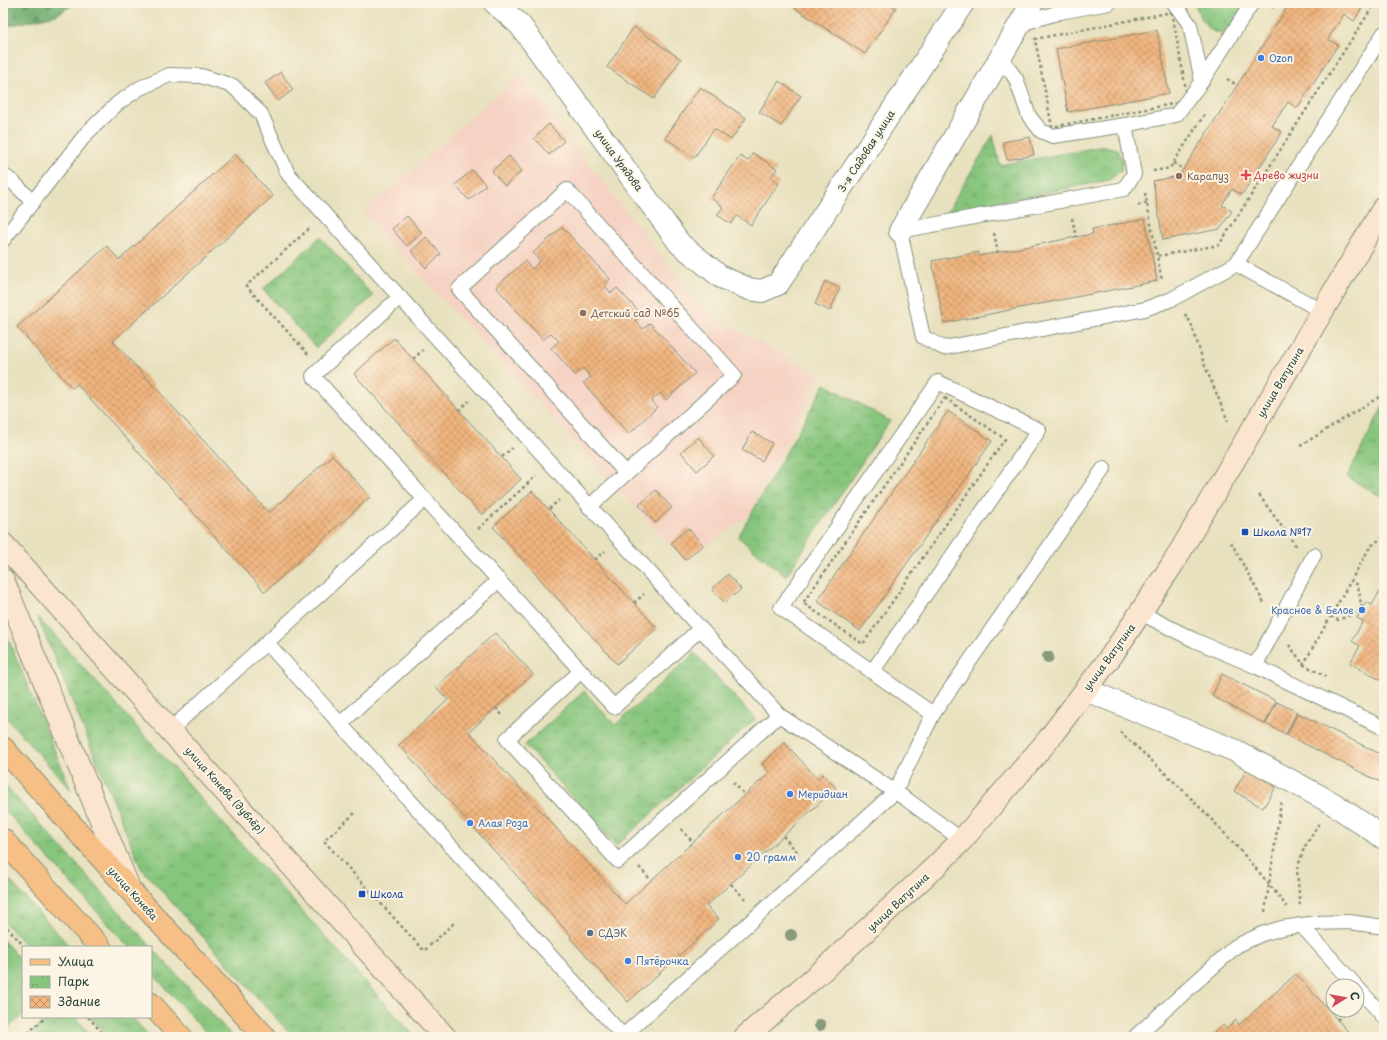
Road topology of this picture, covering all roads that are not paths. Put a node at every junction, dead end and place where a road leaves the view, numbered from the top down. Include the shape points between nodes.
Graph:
1 (495, 3) edge
2 (963, 3) edge
3 (1032, 3) edge
4 (1109, 3) edge
5 (1174, 3) edge
6 (1252, 3) edge
7 (1027, 31) junction
8 (1384, 33) edge
9 (1001, 58) junction
10 (1202, 81) junction
11 (1125, 125) junction
12 (3, 175) edge
13 (33, 202) junction
14 (1384, 207) edge
15 (900, 231) junction
16 (3, 240) edge
17 (1236, 264) junction
18 (762, 291) joint
19 (400, 297) junction
20 (1322, 312) junction
21 (1104, 468) dead end
22 (626, 473) junction
23 (425, 498) junction
24 (589, 507) junction
25 (3, 544) edge
26 (1312, 560) road end
27 (3, 580) edge
28 (499, 580) junction
29 (1141, 613) junction
30 (700, 629) junction
31 (267, 643) junction
32 (1255, 666) junction
33 (581, 671) junction
34 (872, 672) junction
35 (1086, 690) junction
36 (933, 714) junction
37 (779, 715) junction
38 (340, 724) junction
39 (1384, 728) edge
40 (170, 730) junction
41 (3, 748) edge
42 (895, 792) junction
43 (1384, 838) edge
44 (3, 840) edge
45 (962, 840) junction
46 (129, 889) junction
47 (1301, 925) junction
48 (1384, 927) edge
49 (99, 946) edge
50 (1348, 978) edge
51 (1365, 997) edge
52 (152, 1005) edge
53 (1384, 1017) edge
54 (181, 1037) edge
55 (265, 1037) edge
56 (446, 1037) edge
57 (745, 1037) edge
58 (1135, 1037) edge

1 - 18 street, улица Урядова via 520,25 680,244 721,277 749,289
2 - 18 street, 3-я Садовая улица via 778,284
3 - 7 street
4 - 7 lane via 1060,12
5 - 10 lane via 1190,25
6 - 10 lane
7 - 9 street
8 - 17 lane
9 - 11 lane via 1016,79 1029,116 1041,131 1053,136
9 - 15 street
10 - 11 lane via 1176,115
11 - 15 lane via 1134,174 1124,189
12 - 13 lane
13 - 16 lane
13 - 19 lane via 86,134 118,103 140,88 169,75 201,76 233,86 261,114 288,174
14 - 20 main road, улица Ватутина
15 - 17 lane via 923,337 944,348 1146,309 1172,299
17 - 20 lane
19 - 23 lane via 313,376
19 - 24 lane
20 - 29 main road, улица Ватутина
21 - 36 lane
22 - 22 lane via 734,375 566,190 459,289
22 - 24 lane
23 - 28 lane
23 - 31 lane
24 - 30 lane
25 - 40 main road, улица Конева (дублёр)
26 - 32 lane
27 - 46 main road
28 - 33 lane
28 - 38 lane
29 - 32 lane via 1194,640
29 - 35 main road, улица Ватутина
30 - 33 lane via 614,707
30 - 37 lane
31 - 38 lane
31 - 40 lane
32 - 39 lane
33 - 37 lane via 507,739 618,861
34 - 34 lane via 781,608 938,382 1039,430
34 - 36 lane
35 - 43 street via 1236,751 1332,803
35 - 45 main road, улица Ватутина via 1048,740
36 - 42 lane
37 - 42 lane
38 - 42 lane via 623,1036
40 - 56 main road, улица Конева (дублёр)
41 - 46 main road, улица Конева
42 - 45 lane
44 - 49 main road
45 - 57 main road, улица Ватутина via 893,906
46 - 55 main road, улица Конева
47 - 48 lane via 1349,922
47 - 50 lane
47 - 58 lane via 1262,934 1236,946
51 - 53 lane
52 - 54 main road

